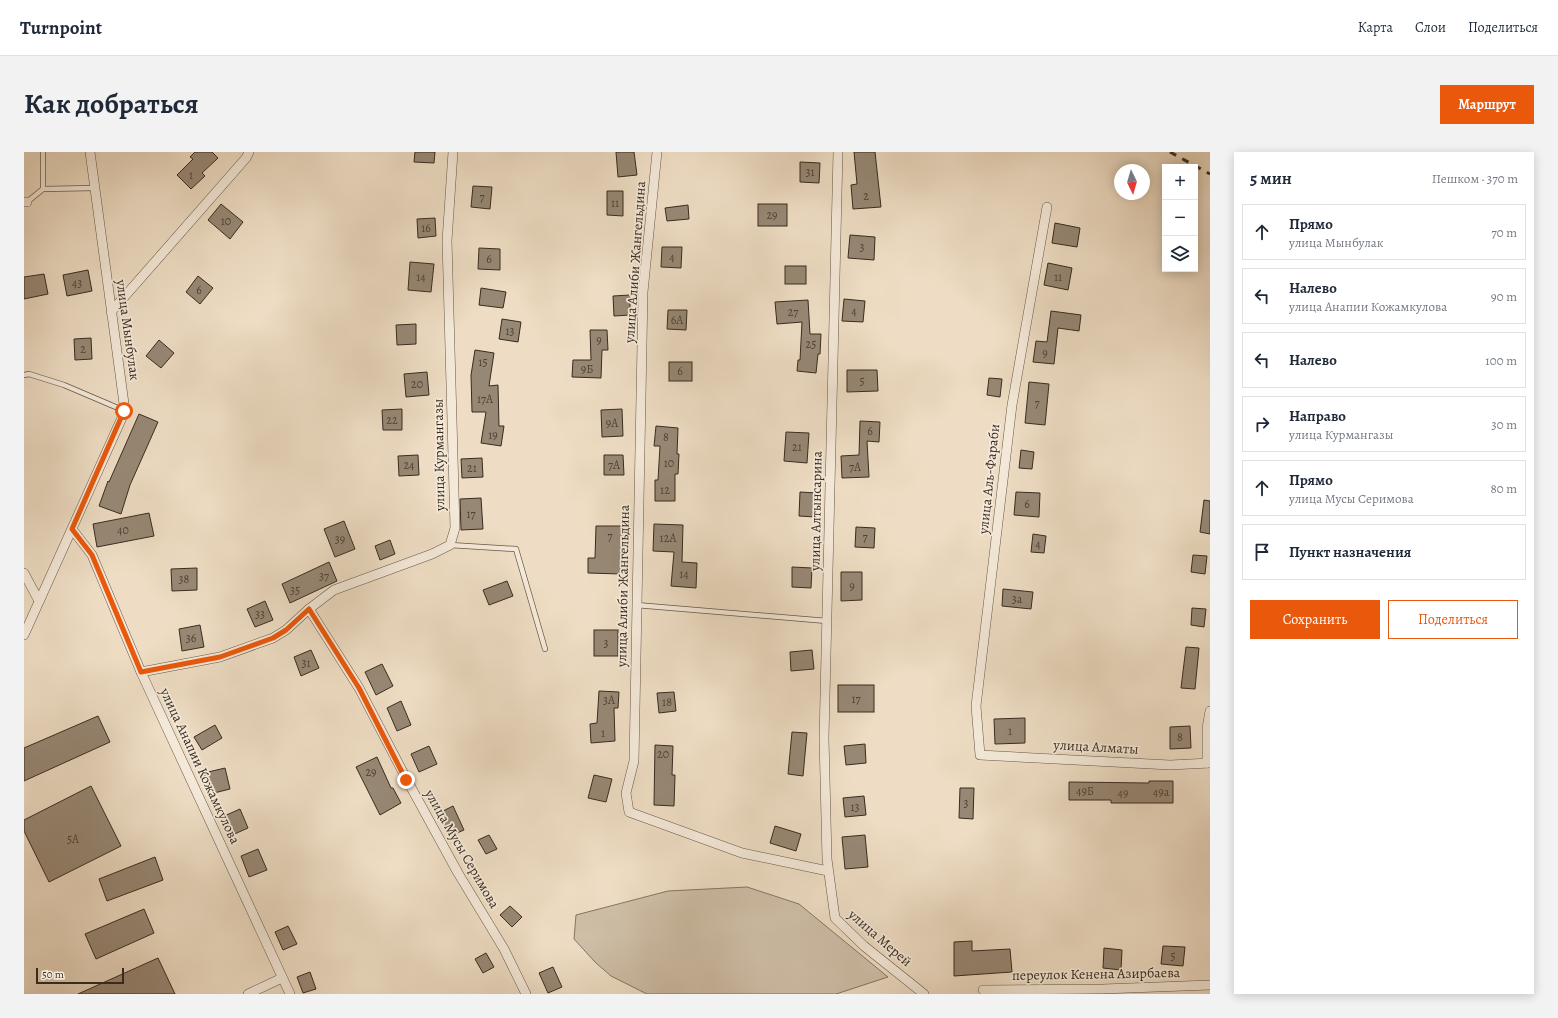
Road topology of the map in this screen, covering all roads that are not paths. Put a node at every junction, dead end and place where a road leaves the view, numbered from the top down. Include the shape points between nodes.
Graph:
1 (43, 152) edge
2 (90, 152) edge
3 (249, 152) edge
4 (453, 152) edge
5 (657, 152) edge
6 (838, 152) edge
7 (95, 188) junction
8 (43, 189) junction
9 (25, 202) edge
10 (1047, 207) dead end
11 (111, 312) junction
12 (24, 375) edge
13 (124, 411) junction
14 (72, 529) junction
15 (450, 545) junction
16 (24, 573) edge
17 (39, 601) junction
18 (636, 605) junction
19 (309, 609) junction
20 (827, 621) junction
21 (24, 635) edge
22 (545, 649) dead end
23 (141, 672) junction
24 (1210, 710) edge
25 (980, 755) joint
26 (1208, 763) edge
27 (828, 871) junction
28 (282, 978) junction
29 (1210, 985) edge
30 (983, 990) dead end
31 (248, 994) edge
32 (290, 994) edge
33 (526, 994) edge
34 (924, 994) edge

1 - 8 lane
2 - 7 street, улица Мынбулак
3 - 11 street
4 - 15 street, улица Курмангазы via 448,242 455,528
5 - 18 street, улица Алиби Жангельдина via 643,292
6 - 20 street, улица Алтынсарина
7 - 8 lane
7 - 11 street, улица Мынбулак
8 - 9 lane
10 - 25 street, улица Аль-Фараби via 1012,405 976,706
11 - 13 street, улица Мынбулак
12 - 13 lane via 29,374 64,385
13 - 14 street
14 - 17 street
14 - 23 street, улица Анапии Кожамкулова via 92,555
15 - 19 street via 334,590
15 - 22 lane via 516,549
16 - 17 street
17 - 21 street
18 - 20 lane
18 - 27 street, улица Алиби Жангельдина via 634,761 626,793 629,812 742,853
19 - 23 street via 273,638 220,657
19 - 33 street, улица Мусы Серимова via 359,688 406,780 504,949
20 - 27 street, улица Алтынсарина via 824,738
23 - 28 street, улица Анапии Кожамкулова
24 - 26 street via 1207,728
25 - 26 street, улица Алматы via 1170,765
27 - 34 street, улица Мерей via 835,918 864,946
28 - 31 street
28 - 32 street, улица Анапии Кожамкулова
29 - 30 street, переулок Кенена Азирбаева

